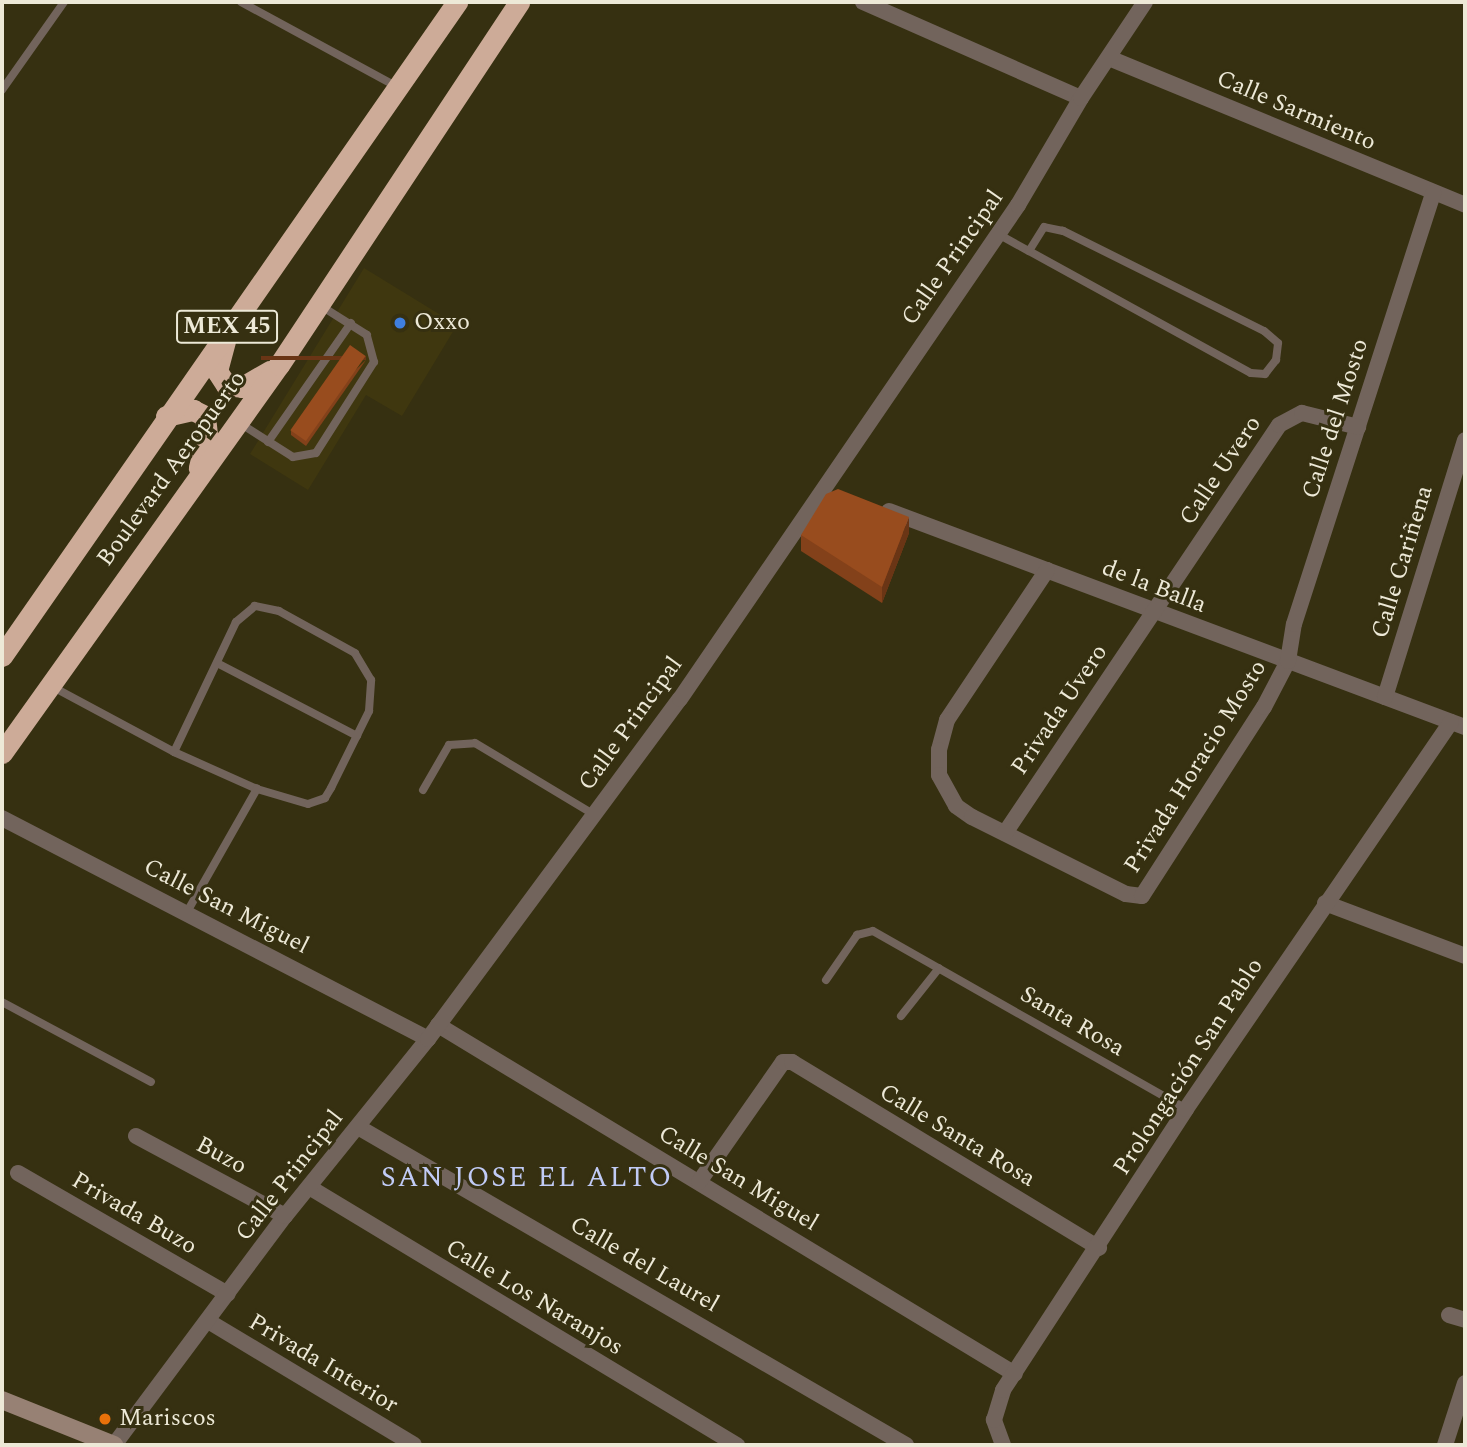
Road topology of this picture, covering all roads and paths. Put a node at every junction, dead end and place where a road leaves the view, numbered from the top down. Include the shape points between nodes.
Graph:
1 (64, 2) edge
2 (241, 2) edge
3 (457, 2) edge
4 (519, 2) edge
5 (863, 2) edge
6 (1145, 2) edge
7 (1109, 58) junction
8 (396, 86) junction
9 (2, 90) edge
10 (1081, 98) junction
11 (1433, 192) junction
12 (1465, 205) edge
13 (998, 234) junction
14 (1029, 251) junction
15 (318, 304) junction
16 (239, 310) junction
17 (351, 323) junction
18 (279, 365) junction
19 (166, 416) junction
20 (238, 422) junction
21 (1357, 427) junction
22 (1465, 440) edge
23 (268, 442) junction
24 (195, 484) junction
25 (866, 502) edge
26 (1047, 570) junction
27 (1153, 612) junction
28 (2, 656) edge
29 (1287, 662) junction
30 (217, 663) junction
31 (48, 684) junction
32 (1385, 697) junction
33 (1458, 725) edge
34 (357, 736) junction
35 (174, 752) junction
36 (2, 753) edge
37 (257, 789) junction
38 (423, 790) dead end
39 (593, 814) junction
40 (2, 818) edge
41 (1005, 833) junction
42 (1325, 902) junction
43 (187, 912) junction
44 (1465, 956) edge
45 (939, 968) junction
46 (826, 980) dead end
47 (2, 1002) edge
48 (901, 1016) dead end
49 (438, 1025) junction
50 (428, 1039) junction
51 (151, 1082) dead end
52 (1186, 1109) junction
53 (358, 1127) junction
54 (136, 1136) dead end
55 (18, 1173) dead end
56 (699, 1182) junction
57 (309, 1186) junction
58 (285, 1216) junction
59 (1099, 1248) junction
60 (228, 1294) junction
61 (208, 1321) junction
62 (1015, 1374) junction
63 (1465, 1383) edge
64 (2, 1400) edge
65 (114, 1445) edge
66 (414, 1445) edge
67 (737, 1445) edge
68 (906, 1445) edge
69 (1003, 1445) edge
70 (1445, 1445) edge

1 - 9 lane
2 - 8 lane
3 - 8 highway, Boulevard Aeropuerto / MEX 45
4 - 15 highway, Boulevard Aeropuerto / MEX 45
5 - 10 street
6 - 7 street, Calle Principal
7 - 10 street, Calle Principal
7 - 11 street, Calle Sarmiento
8 - 16 highway, Boulevard Aeropuerto / MEX 45
10 - 13 street, Calle Principal
11 - 12 street, Calle Sarmiento
11 - 21 street, Calle del Mosto
13 - 14 lane
13 - 39 street, Calle Principal via 834,490
14 - 14 lane via 1251,373 1265,374 1276,360 1278,343 1264,331 1063,231 1044,227
15 - 17 lane
15 - 18 highway, Boulevard Aeropuerto / MEX 45
16 - 18 highway via 218,361 220,379 226,385 242,387
16 - 19 highway, Boulevard Aeropuerto / MEX 45
17 - 23 lane
17 - 23 lane via 372,343 372,371 316,453 293,457
18 - 20 highway, Boulevard Aeropuerto / MEX 45
19 - 24 highway via 193,410 205,416 207,435
19 - 28 highway, Boulevard Aeropuerto / MEX 45
20 - 23 lane
20 - 24 highway, Boulevard Aeropuerto / MEX 45
21 - 27 street, Calle Uvero via 1302,413 1286,418
21 - 29 street, Calle del Mosto via 1294,624
22 - 32 street, Calle Cariñena
24 - 31 highway, Boulevard Aeropuerto / MEX 45
25 - 26 street, de la Balla
26 - 27 street, de la Balla
26 - 41 street via 947,720 940,742 939,775 956,806
27 - 29 street, de la Balla
27 - 41 street, Privada Uvero
29 - 32 street, de la Balla
29 - 41 street, Privada Horacio Mosto via 1264,707 1142,896 1126,894
30 - 34 lane
30 - 34 lane via 244,612 255,606 279,611 355,653 365,665 374,694
30 - 35 lane
31 - 35 lane
31 - 36 highway, Boulevard Aeropuerto / MEX 45
32 - 33 street, de la Balla
33 - 42 street, Prolongación San Pablo
34 - 37 lane via 331,788 317,802 298,803
35 - 37 lane
37 - 43 lane
38 - 39 lane via 449,745 475,743
39 - 49 street, Calle Principal
40 - 43 street, Calle San Miguel
42 - 44 street
42 - 52 street, Prolongación San Pablo
43 - 50 street, Calle San Miguel
45 - 46 lane, Santa Rosa via 873,931 864,931
45 - 48 lane
45 - 52 lane, Santa Rosa
47 - 51 lane
49 - 50 street, Calle Principal
49 - 56 street, Calle San Miguel
50 - 53 street, Calle Principal
52 - 59 street, Prolongación San Pablo
53 - 57 street, Calle Principal
53 - 68 street, Calle del Laurel
54 - 58 street, Buzo
55 - 60 street, Privada Buzo
56 - 59 street, Calle Santa Rosa via 783,1062 792,1062
56 - 62 street, Calle San Miguel
57 - 58 street, Calle Principal
57 - 67 street, Calle Los Naranjos
58 - 60 street, Calle Principal
59 - 62 street, Prolongación San Pablo
60 - 61 street, Calle Principal
61 - 65 street, Calle Principal
61 - 66 street, Privada Interior
62 - 69 street, Prolongación San Pablo via 996,1404 994,1420
63 - 70 street
64 - 65 street

